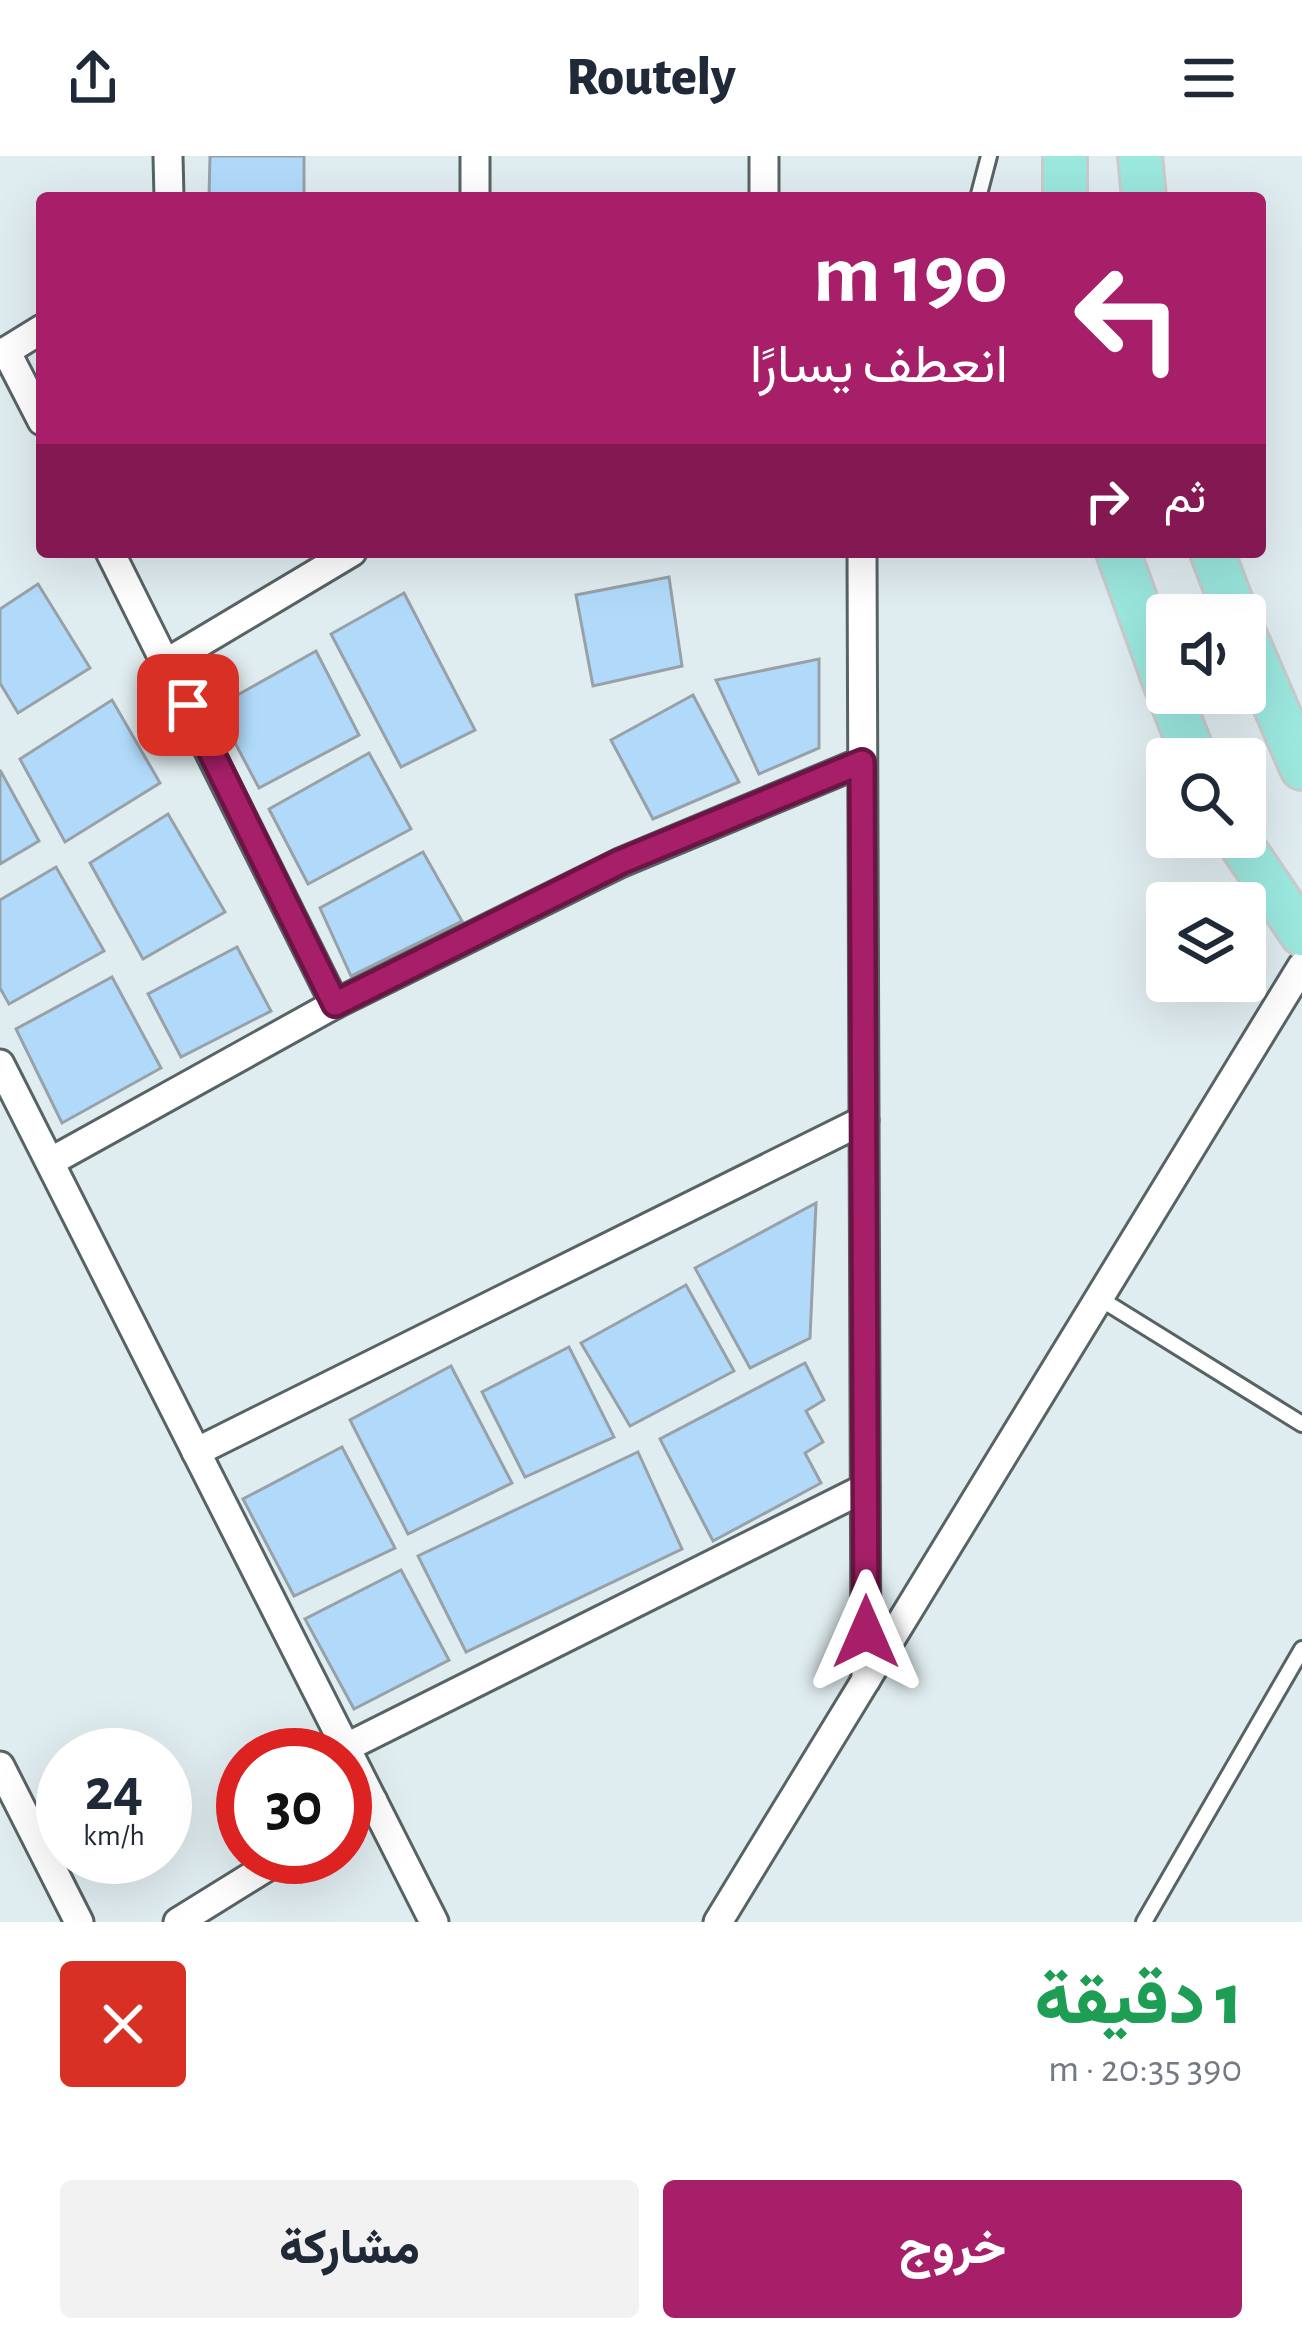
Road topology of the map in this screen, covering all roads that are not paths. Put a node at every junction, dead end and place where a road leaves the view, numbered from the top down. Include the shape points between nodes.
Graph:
1 (168, 156) edge
2 (475, 156) edge
3 (764, 156) edge
4 (989, 156) edge
5 (1065, 156) edge
6 (1140, 156) edge
7 (169, 192) edge
8 (475, 192) edge
9 (764, 192) edge
10 (980, 192) edge
11 (1065, 192) edge
12 (1143, 192) edge
13 (36, 333) edge
14 (3, 353) edge
15 (36, 411) edge
16 (113, 558) edge
17 (342, 558) edge
18 (862, 558) edge
19 (1120, 558) edge
20 (1214, 558) edge
21 (1228, 594) edge
22 (1146, 629) edge
23 (166, 662) junction
24 (1266, 684) edge
25 (862, 762) junction
26 (1302, 767) edge
27 (1250, 858) edge
28 (1302, 934) edge
29 (1302, 966) edge
30 (335, 1004) junction
31 (0, 1064) edge
32 (864, 1120) junction
33 (50, 1162) junction
34 (1099, 1298) junction
35 (1302, 1424) edge
36 (196, 1453) junction
37 (865, 1488) junction
38 (1302, 1649) edge
39 (866, 1680) junction
40 (335, 1728) edge
41 (372, 1734) edge
42 (0, 1766) edge
43 (373, 1801) edge
44 (239, 1884) edge
45 (79, 1922) edge
46 (178, 1922) edge
47 (434, 1922) edge
48 (718, 1922) edge
49 (1144, 1922) edge

1 - 7 street
2 - 8 street
3 - 9 street
4 - 10 lane
5 - 11 main road
6 - 12 main road
13 - 14 street
14 - 15 street
16 - 23 street
17 - 23 street
18 - 25 street
19 - 22 main road
20 - 21 main road
23 - 30 street
24 - 26 main road
25 - 30 street via 620,862
25 - 32 street
27 - 28 main road
29 - 34 street
30 - 33 street
31 - 33 street
32 - 36 street
32 - 37 street
33 - 36 street
34 - 35 lane
34 - 39 street
36 - 40 street
37 - 39 street
37 - 41 street
38 - 49 lane
39 - 48 street
42 - 45 street
43 - 47 street
44 - 46 street

